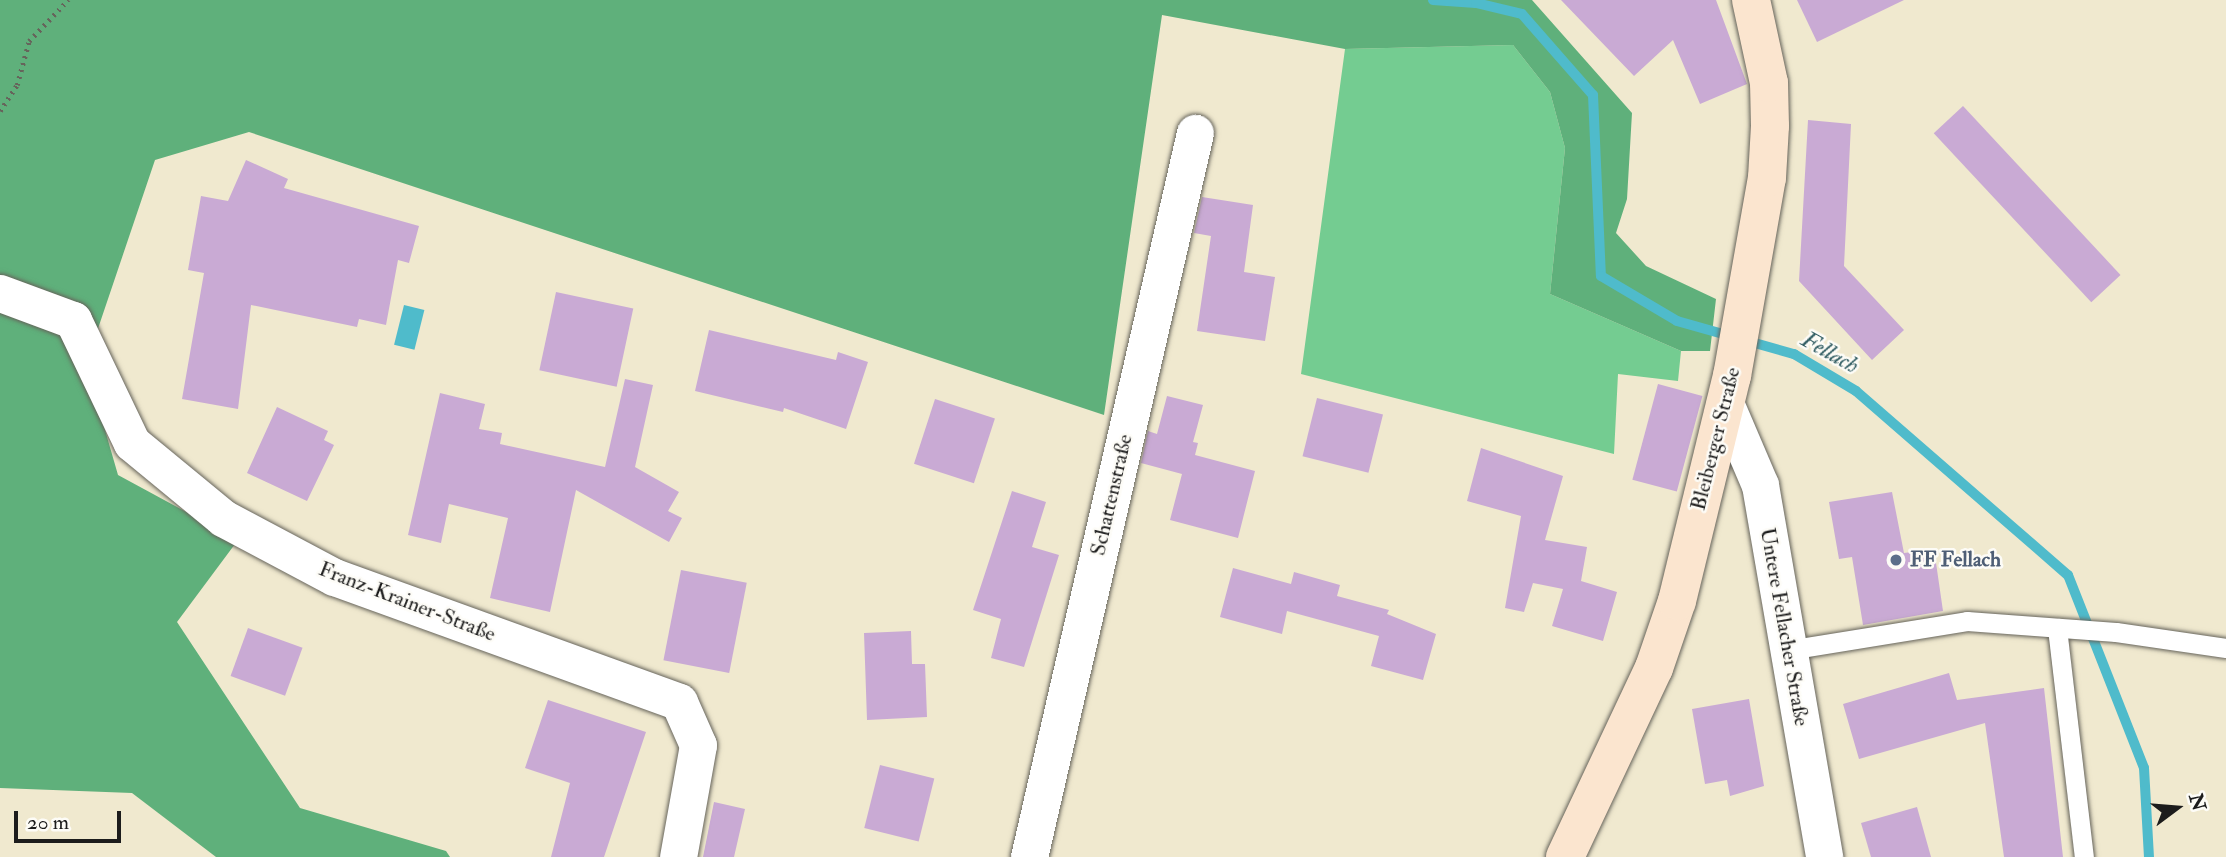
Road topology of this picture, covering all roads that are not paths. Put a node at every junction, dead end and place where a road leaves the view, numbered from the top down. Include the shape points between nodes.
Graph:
1 (1751, 0) edge
2 (1195, 132) dead end
3 (0, 293) edge
4 (1729, 390) junction
5 (2063, 628) junction
6 (2226, 648) edge
7 (1788, 650) junction
8 (678, 857) edge
9 (1030, 857) edge
10 (1564, 857) edge
11 (1824, 857) edge
12 (2084, 857) edge

1 - 4 main road, Bleiberger Straße via 1769,83 1767,178
2 - 9 street, Schattenstraße
3 - 8 street, Franz-Krainer-Straße via 73,320 132,443 223,518 334,577 680,702 698,745
4 - 7 street, Untere Fellacher Straße via 1760,485
4 - 10 main road, Bleiberger Straße via 1676,601 1654,667
5 - 6 lane
5 - 7 lane via 1967,621
5 - 12 lane
7 - 11 street, Untere Fellacher Straße

